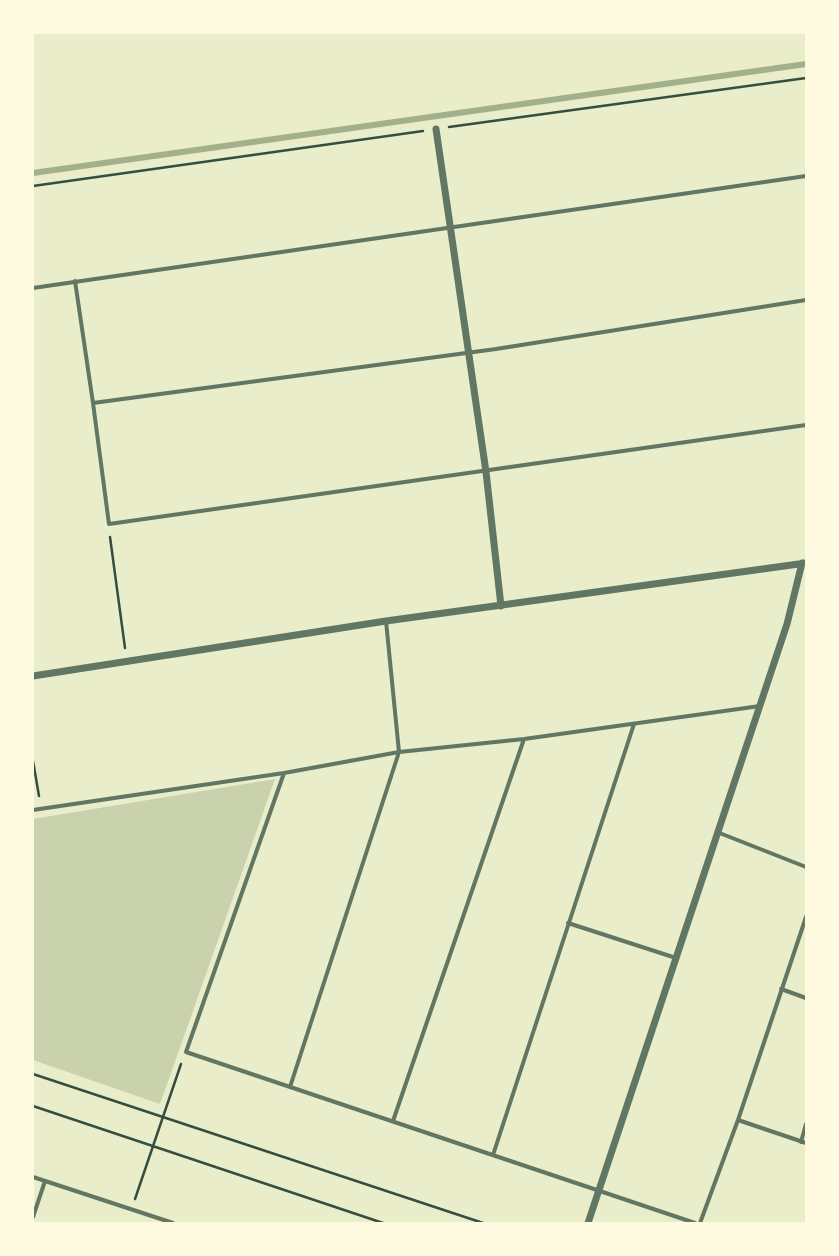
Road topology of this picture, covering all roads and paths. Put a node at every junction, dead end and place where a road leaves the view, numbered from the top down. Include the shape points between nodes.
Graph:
1 (806, 78) edge
2 (436, 129) junction
3 (806, 176) edge
4 (33, 186) edge
5 (452, 227) junction
6 (75, 281) junction
7 (33, 288) edge
8 (806, 300) edge
9 (470, 352) junction
10 (94, 403) junction
11 (806, 425) edge
12 (486, 472) junction
13 (108, 524) junction
14 (804, 563) edge
15 (501, 606) junction
16 (386, 621) junction
17 (127, 661) junction
18 (33, 676) edge
19 (760, 706) junction
20 (634, 724) junction
21 (524, 739) junction
22 (399, 752) junction
23 (33, 761) edge
24 (284, 773) junction
25 (42, 808) junction
26 (33, 810) edge
27 (717, 832) junction
28 (806, 867) edge
29 (806, 917) edge
30 (568, 924) junction
31 (676, 958) junction
32 (781, 990) junction
33 (806, 998) edge
34 (186, 1052) junction
35 (33, 1074) edge
36 (290, 1087) junction
37 (33, 1106) edge
38 (163, 1116) junction
39 (738, 1120) junction
40 (393, 1121) junction
41 (806, 1124) edge
42 (801, 1142) junction
43 (806, 1143) edge
44 (152, 1147) junction
45 (493, 1154) junction
46 (33, 1177) edge
47 (45, 1181) junction
48 (600, 1190) junction
49 (131, 1209) junction
50 (33, 1217) edge
51 (173, 1223) edge
52 (383, 1223) edge
53 (483, 1223) edge
54 (588, 1223) edge
55 (695, 1223) edge
56 (700, 1223) edge

1 - 2 path
2 - 4 path
2 - 5 street
3 - 5 street
5 - 6 street
5 - 9 street
6 - 7 street
6 - 10 street
8 - 9 street
9 - 10 street
9 - 12 street
10 - 13 street
11 - 12 street
12 - 13 street
12 - 15 street
13 - 17 path
14 - 15 street
14 - 19 street
15 - 16 street
16 - 17 street
16 - 22 street
17 - 18 street
19 - 20 street
19 - 27 street
20 - 21 street
20 - 30 street
21 - 22 street
21 - 40 street
22 - 24 street
22 - 36 street
23 - 25 path
24 - 25 street
24 - 34 street
25 - 26 street
27 - 28 street
27 - 31 street
29 - 32 street
30 - 31 street
30 - 45 street
31 - 48 street
32 - 33 street
32 - 39 street
34 - 36 street
34 - 38 path
35 - 38 path
36 - 40 street
37 - 44 path
38 - 44 path
38 - 53 path
39 - 42 street
39 - 56 street
40 - 45 street
41 - 42 street
42 - 43 street
44 - 49 path
44 - 52 path
45 - 48 street
46 - 47 street
47 - 49 street
47 - 50 street
48 - 54 street
48 - 55 street
49 - 51 street

